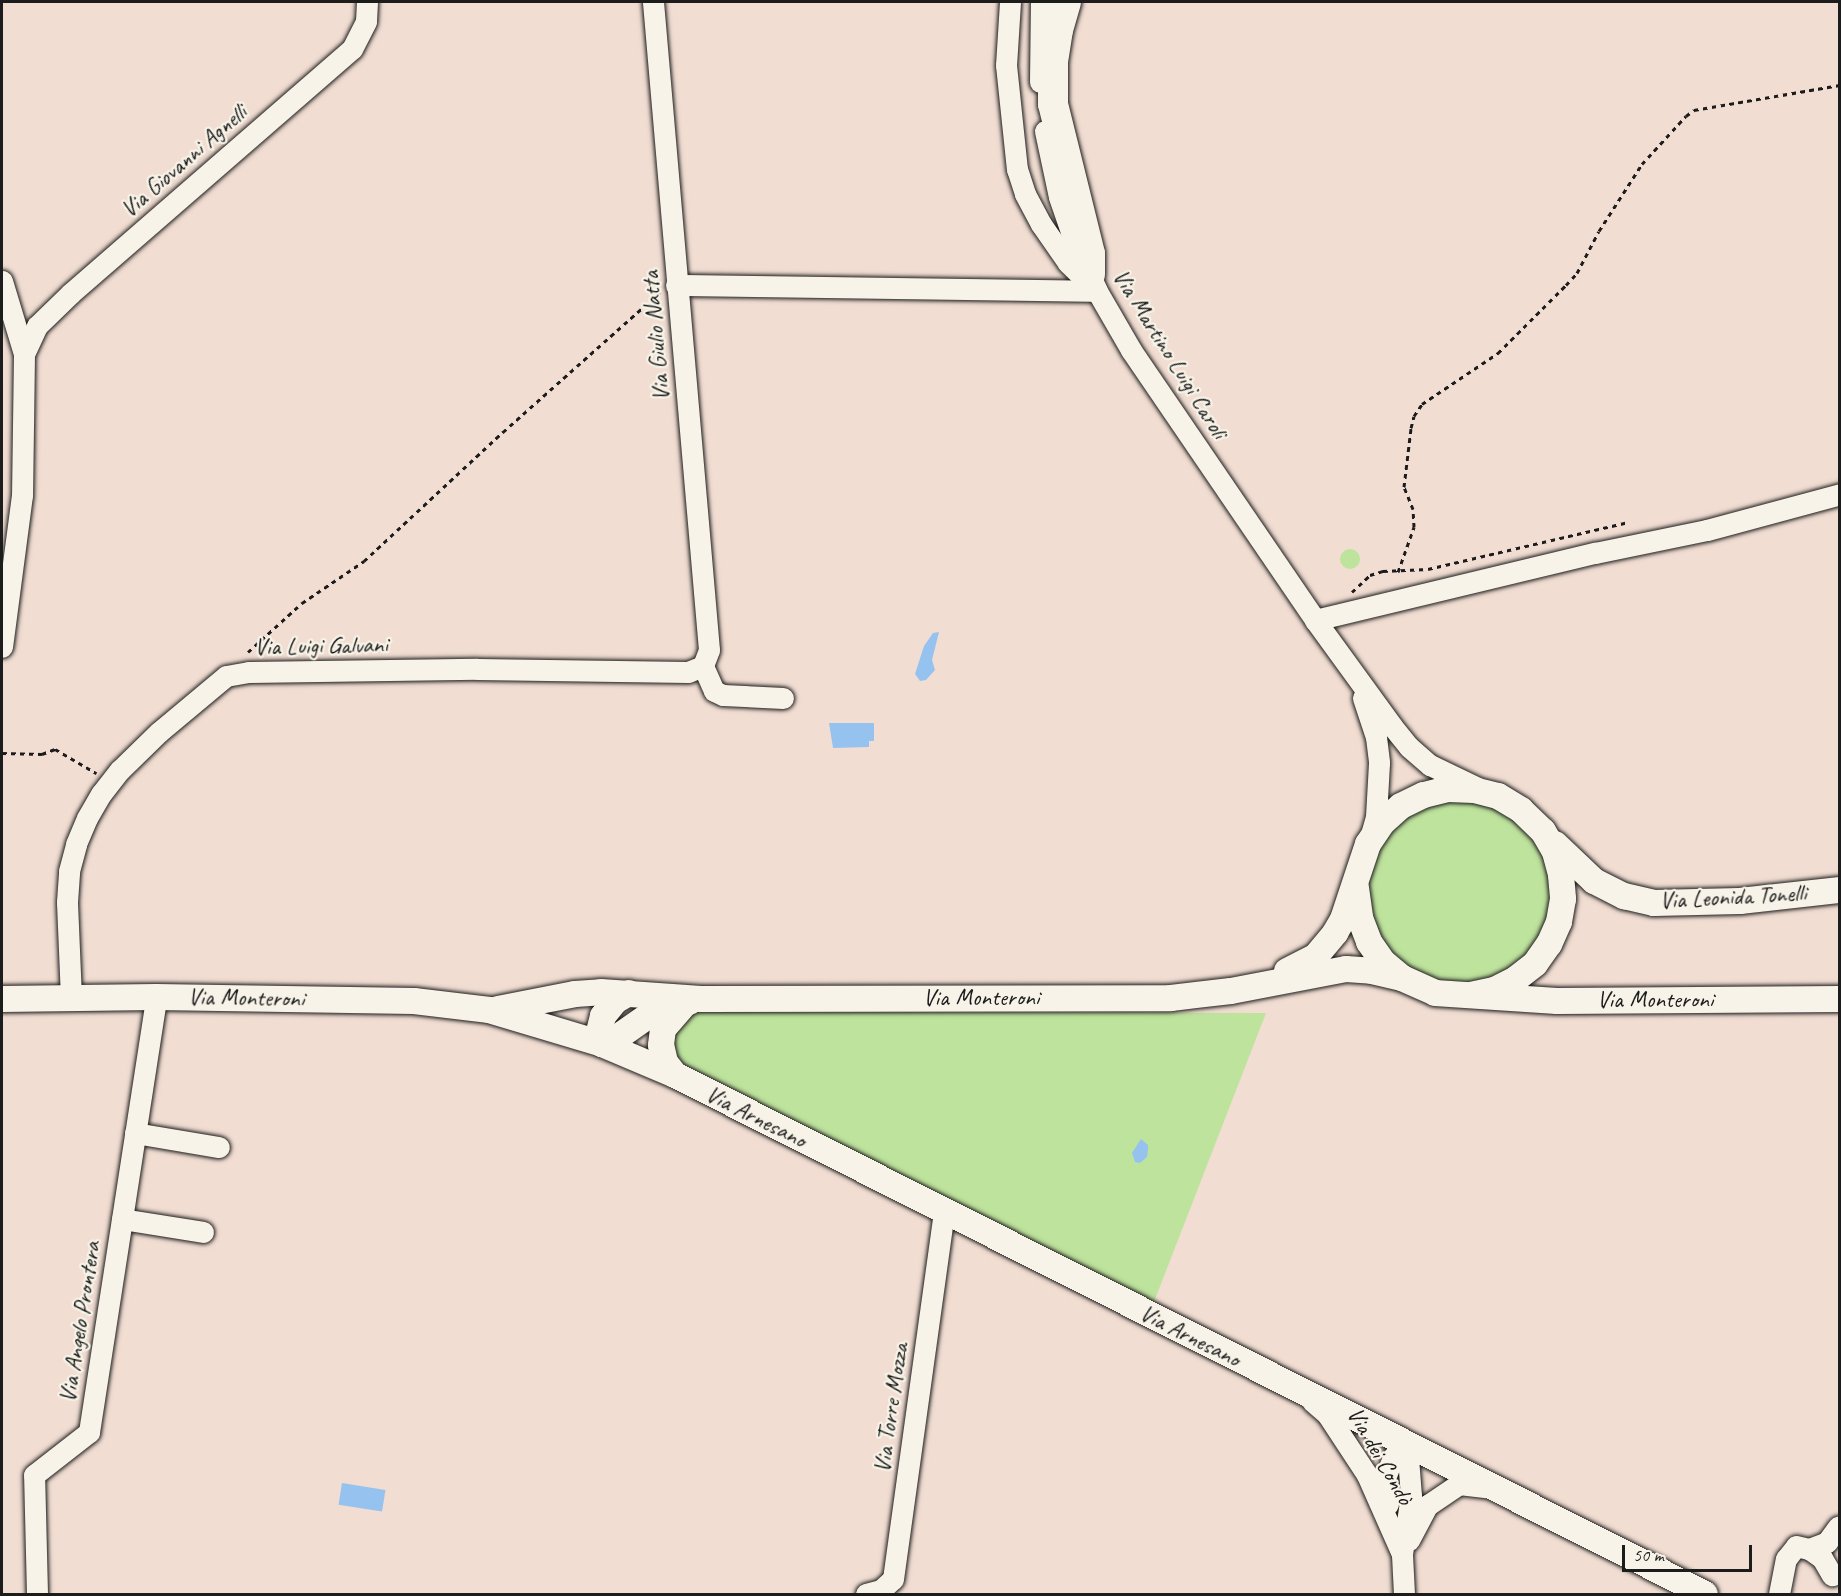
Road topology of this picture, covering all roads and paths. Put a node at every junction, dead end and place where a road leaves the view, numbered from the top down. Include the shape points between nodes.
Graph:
1 (367, 2) edge
2 (653, 2) edge
3 (1010, 2) edge
4 (1041, 2) edge
5 (1066, 2) edge
6 (1839, 86) edge
7 (2, 281) edge
8 (1093, 282) junction
9 (676, 285) junction
10 (24, 354) junction
11 (1839, 494) edge
12 (1628, 522) dead end
13 (1398, 572) junction
14 (1340, 614) junction
15 (1315, 620) junction
16 (2, 647) edge
17 (1346, 663) junction
18 (704, 666) junction
19 (226, 676) junction
20 (783, 698) dead end
21 (2, 753) edge
22 (110, 782) junction
23 (1498, 796) junction
24 (1543, 831) junction
25 (1368, 844) junction
26 (1356, 882) junction
27 (1839, 890) edge
28 (1402, 978) junction
29 (1260, 986) junction
30 (629, 993) junction
31 (1471, 995) junction
32 (156, 997) junction
33 (71, 998) junction
34 (2, 999) edge
35 (1839, 999) edge
36 (694, 1001) junction
37 (489, 1010) junction
38 (602, 1044) junction
39 (675, 1075) junction
40 (135, 1133) junction
41 (219, 1147) dead end
42 (944, 1213) junction
43 (122, 1219) junction
44 (203, 1232) dead end
45 (1303, 1392) junction
46 (1407, 1445) junction
47 (1492, 1488) junction
48 (1839, 1527) edge
49 (1809, 1549) junction
50 (1402, 1554) junction
51 (1832, 1575) dead end
52 (37, 1594) edge
53 (866, 1594) edge
54 (1404, 1594) edge
55 (1705, 1594) edge
56 (1779, 1594) edge

1 - 10 street, Via Giovanni Agnelli via 366,21 352,49 71,293 38,326
2 - 9 street, Via Giulio Natta
3 - 8 street via 1006,65 1012,135 1022,186 1041,224 1068,263
4 - 8 street, Via Martino Luigi Caroli via 1040,73 1045,130 1059,197
5 - 8 highway via 1053,63 1053,105 1090,255
6 - 13 path via 1694,110 1686,116 1642,164 1566,285 1498,353 1422,404 1411,428 1404,487 1413,509 1414,527
7 - 10 street
8 - 9 street
8 - 15 street, Via Martino Luigi Caroli via 1131,350
9 - 18 street, Via Giulio Natta via 709,650
9 - 19 path via 656,294 364,561 302,603
10 - 16 street via 22,495
11 - 14 street via 1707,530
12 - 13 path via 1428,569
13 - 14 path via 1383,571 1357,584
14 - 15 street
15 - 17 street, Via Martino Luigi Caroli
17 - 23 street, Via Martino Luigi Caroli via 1409,747 1430,765
17 - 25 street, Via Martino Luigi Caroli via 1369,714 1378,754 1377,808
18 - 19 street, Via Luigi Galvani via 688,672 455,670 249,672
18 - 20 street via 714,691 723,695
19 - 22 street, Via Luigi Galvani via 159,732
21 - 22 path via 42,754 55,749
22 - 33 street, Via Luigi Galvani via 87,818 69,871
23 - 24 main road, Via Monteroni via 1521,810
23 - 25 main road, Via Monteroni via 1448,789 1424,795 1382,823
24 - 27 main road, Via Leonida Tonelli via 1594,881 1624,896 1654,903 1740,901
24 - 31 main road, Via Monteroni via 1562,875 1559,922 1549,945 1516,979
25 - 26 main road, Via Monteroni
26 - 28 main road, Via Monteroni via 1356,903 1369,942 1383,962
26 - 29 main road, Via Monteroni via 1343,919 1328,943 1316,956
28 - 29 main road, Via Monteroni via 1372,970 1346,969
28 - 31 main road, Via Monteroni via 1435,993
29 - 36 main road, Via Monteroni via 1171,998
30 - 36 main road, Via Monteroni
30 - 37 main road, Via Monteroni via 575,994
30 - 38 main road via 615,1001 603,1016 599,1032
31 - 35 main road, Via Monteroni via 1557,1001
32 - 33 main road, Via Monteroni
32 - 37 main road, Via Monteroni via 403,1001
32 - 40 street, Via Angelo Prontera
33 - 34 main road, Via Monteroni
36 - 38 main road, Via Monteroni via 647,1017
36 - 39 main road via 670,1017 663,1029 661,1046 665,1062
37 - 38 main road, Via Monteroni
38 - 39 main road, Via Monteroni
39 - 42 main road, Via Arnesano
40 - 41 street
40 - 43 street, Via Angelo Prontera
42 - 45 main road, Via Arnesano
42 - 53 street, Via Torre Mozza via 893,1579 881,1590
43 - 44 street, Via Angelo Prontera
43 - 52 street, Via Angelo Prontera via 89,1432 34,1475
45 - 46 main road, Via Arnesano
45 - 50 street, Via dei Condò via 1327,1414 1354,1452 1379,1496
46 - 47 main road, Via Arnesano
46 - 50 street, Via dei Condò via 1411,1496
47 - 50 street, Via dei Condò via 1459,1484 1428,1504
47 - 55 main road, Via Arnesano
48 - 49 street via 1827,1542
49 - 51 street via 1822,1558
49 - 56 street via 1796,1546 1786,1559
50 - 54 street, Via dei Condò

